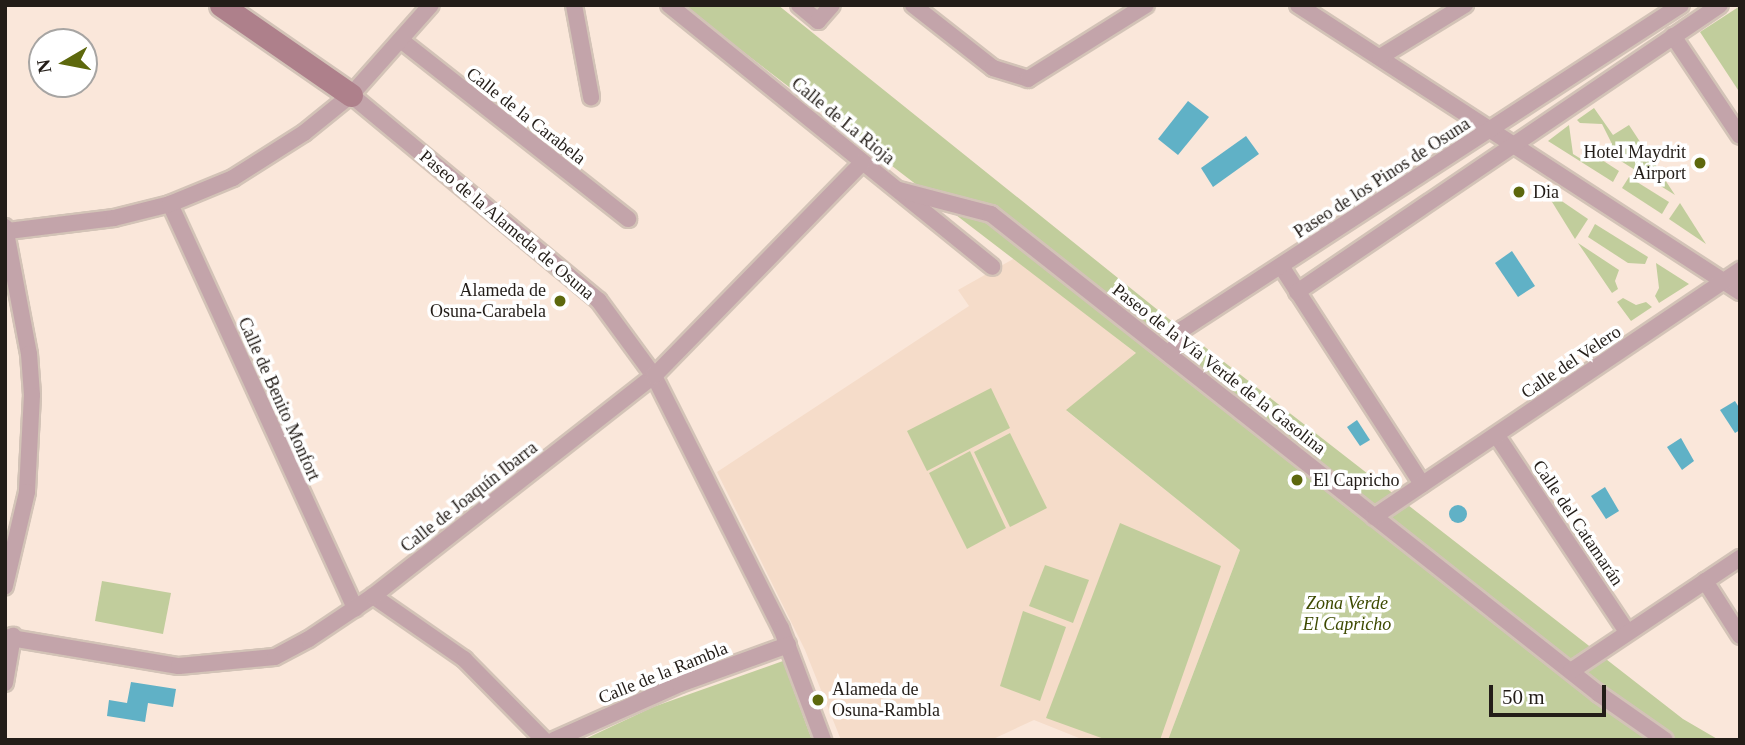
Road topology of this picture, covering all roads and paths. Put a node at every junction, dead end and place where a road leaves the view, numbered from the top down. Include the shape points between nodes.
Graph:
1 (221, 5) edge
2 (431, 5) edge
3 (574, 5) edge
4 (668, 5) edge
5 (799, 5) edge
6 (832, 5) edge
7 (913, 5) edge
8 (1146, 5) edge
9 (1298, 5) edge
10 (1465, 5) edge
11 (1681, 5) edge
12 (1689, 5) edge
13 (1720, 5) edge
14 (1673, 36) junction
15 (402, 41) junction
16 (1626, 41) junction
17 (1380, 57) junction
18 (351, 95) junction
19 (591, 97) dead end
20 (1492, 129) junction
21 (1740, 135) edge
22 (1512, 143) junction
23 (862, 163) junction
24 (899, 190) junction
25 (170, 204) junction
26 (628, 219) dead end
27 (6, 229) edge
28 (1281, 266) junction
29 (992, 267) dead end
30 (1740, 270) edge
31 (1723, 281) junction
32 (1297, 292) junction
33 (1740, 292) edge
34 (1171, 356) junction
35 (654, 376) junction
36 (1497, 436) junction
37 (1422, 484) junction
38 (1374, 517) junction
39 (1740, 558) edge
40 (1705, 581) junction
41 (5, 586) edge
42 (373, 596) junction
43 (355, 609) junction
44 (1627, 632) junction
45 (9, 636) edge
46 (1740, 636) edge
47 (788, 645) junction
48 (1571, 671) junction
49 (5, 682) edge
50 (544, 740) edge
51 (554, 740) edge
52 (824, 740) edge
53 (1665, 740) edge

1 - 18 street, Paseo de la Alameda de Osuna
2 - 15 street
3 - 19 street
4 - 23 street, Calle de La Rioja
5 - 6 street via 818,21
7 - 8 street via 993,68 1028,79
9 - 17 street
10 - 17 street
11 - 16 street, Paseo de los Pinos de Osuna
12 - 14 street, Paseo de los Pinos de Osuna
13 - 14 street, Paseo de los Pinos de Osuna
14 - 16 street, Paseo de los Pinos de Osuna
14 - 21 street
14 - 22 street, Paseo de los Pinos de Osuna
15 - 18 street
15 - 26 street, Calle de la Carabela
16 - 20 street, Paseo de los Pinos de Osuna
17 - 20 street
18 - 25 street via 304,133 233,178
18 - 35 street, Paseo de la Alameda de Osuna via 599,301
20 - 22 street
20 - 28 street, Paseo de los Pinos de Osuna
22 - 31 street
22 - 32 street, Paseo de los Pinos de Osuna via 1500,157
23 - 24 street, Calle de La Rioja
23 - 35 street, Calle de Joaquín Ibarra
24 - 29 street, Calle de La Rioja
24 - 34 street, Paseo de la Vía Verde de la Gasolina via 990,214
25 - 27 street via 114,218
25 - 43 street, Calle de Benito Monfort
27 - 41 street via 32,395 27,492
28 - 32 street
28 - 34 street, Paseo de los Pinos de Osuna via 1183,329
30 - 31 street, Calle del Velero
31 - 33 street
31 - 36 street, Calle del Velero
32 - 37 street
34 - 38 street, Paseo de la Vía Verde de la Gasolina
35 - 42 street, Calle de Joaquín Ibarra
35 - 47 street, Paseo de la Alameda de Osuna
36 - 37 street, Calle del Velero
36 - 44 street, Calle del Catamarán
37 - 38 street, Calle del Velero
38 - 48 street, Paseo de la Vía Verde de la Gasolina
39 - 40 street
40 - 44 street
40 - 46 street
42 - 43 street, Calle de Joaquín Ibarra
42 - 50 street via 464,659
43 - 45 street, Calle de Joaquín Ibarra via 275,657 224,665 179,666
44 - 48 street
45 - 49 street, Calle de Joaquín Ibarra
47 - 51 street, Calle de la Rambla via 680,684
47 - 52 street, Paseo de la Alameda de Osuna
48 - 53 street, Paseo de la Vía Verde de la Gasolina

